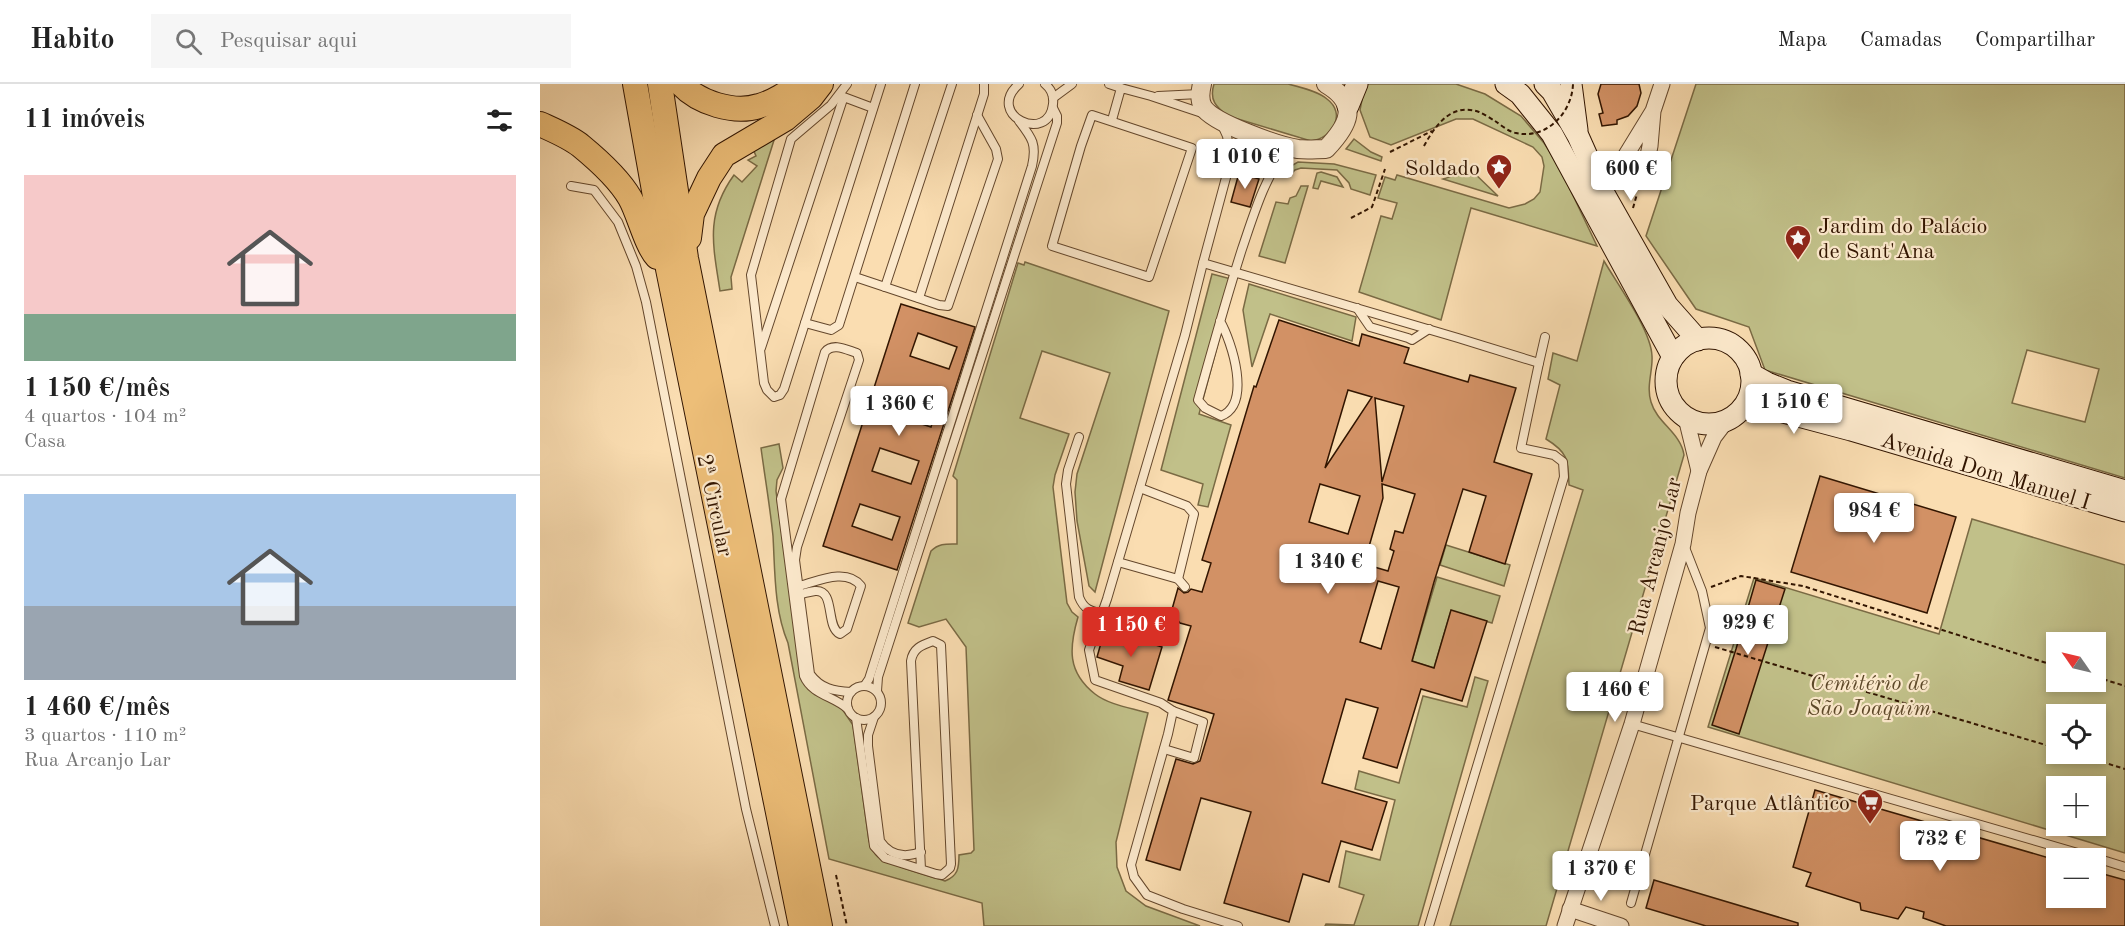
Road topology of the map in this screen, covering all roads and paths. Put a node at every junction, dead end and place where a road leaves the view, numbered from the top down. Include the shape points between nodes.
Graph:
1 (634, 84) edge
2 (660, 84) edge
3 (681, 84) edge
4 (800, 84) edge
5 (847, 84) edge
6 (880, 84) edge
7 (915, 84) edge
8 (952, 84) edge
9 (984, 84) edge
10 (1006, 84) edge
11 (1018, 84) edge
12 (1044, 84) edge
13 (1072, 84) edge
14 (1109, 84) edge
15 (1326, 84) edge
16 (1357, 84) edge
17 (1490, 84) edge
18 (1545, 84) edge
19 (1572, 84) edge
20 (1662, 84) edge
21 (1121, 88) junction
22 (1201, 89) edge
23 (1513, 89) edge
24 (835, 93) edge
25 (1010, 96) junction
26 (1151, 96) junction
27 (1053, 98) junction
28 (1348, 106) junction
29 (873, 108) junction
30 (1053, 108) junction
31 (1653, 111) junction
32 (977, 115) junction
33 (1216, 119) junction
34 (1112, 120) junction
35 (1019, 121) junction
36 (540, 124) edge
37 (1432, 131) junction
38 (1578, 136) junction
39 (1424, 146) dead end
40 (1288, 147) junction
41 (1390, 152) dead end
42 (1385, 169) dead end
43 (1644, 175) junction
44 (571, 186) dead end
45 (1351, 218) dead end
46 (1625, 231) junction
47 (677, 263) junction
48 (1203, 263) junction
49 (1235, 272) junction
50 (855, 277) junction
51 (885, 287) junction
52 (919, 298) junction
53 (1357, 308) junction
54 (1220, 321) junction
55 (805, 323) junction
56 (1429, 329) junction
57 (1545, 337) dead end
58 (1698, 339) junction
59 (760, 352) junction
60 (1673, 357) junction
61 (1539, 363) junction
62 (1751, 374) junction
63 (1734, 414) junction
64 (1686, 418) junction
65 (1079, 437) dead end
66 (1699, 471) junction
67 (1140, 488) junction
68 (2125, 491) edge
69 (2125, 511) edge
70 (1683, 544) junction
71 (1118, 562) junction
72 (1178, 579) junction
73 (1185, 587) dead end
74 (796, 591) junction
75 (1702, 591) junction
76 (1102, 614) junction
77 (1174, 624) dead end
78 (1706, 645) junction
79 (2046, 663) edge
80 (2106, 681) edge
81 (865, 685) junction
82 (2125, 686) edge
83 (878, 691) junction
84 (851, 692) junction
85 (848, 709) junction
86 (1173, 711) junction
87 (873, 717) junction
88 (856, 718) junction
89 (1632, 724) junction
90 (1678, 736) junction
91 (2046, 745) edge
92 (1164, 749) junction
93 (2106, 763) edge
94 (2125, 768) edge
95 (2061, 848) edge
96 (921, 852) junction
97 (2106, 861) edge
98 (2125, 867) edge
99 (921, 869) junction
100 (836, 875) dead end
101 (1631, 903) dead end
102 (1570, 909) junction
103 (775, 926) edge
104 (801, 926) edge
105 (820, 926) edge
106 (847, 926) edge
107 (1238, 926) edge
108 (1429, 926) edge
109 (1567, 926) edge
110 (1621, 926) edge

1 - 47 highway, 2ª Circular
2 - 47 highway, 2ª Circular
3 - 4 highway via 699,98 737,108 757,107 778,99
5 - 24 lane
6 - 29 lane
7 - 50 lane
8 - 51 lane
9 - 32 lane
10 - 25 lane
11 - 25 lane
12 - 27 lane
13 - 27 lane
14 - 21 lane
15 - 28 street via 1340,93
16 - 28 main road
17 - 23 main road via 1506,92
18 - 38 main road
19 - 37 path, bridge via 1573,92 1563,117 1540,132 1514,133 1478,111 1464,110 1446,116
19 - 38 main road
20 - 31 street
21 - 26 lane
21 - 34 lane
22 - 26 lane
22 - 33 street via 1203,106
23 - 60 main road via 1552,134
24 - 29 lane
24 - 47 highway via 811,97 785,119 724,155 692,214
24 - 59 lane
24 - 59 lane via 831,105 791,140 751,275
25 - 35 lane via 1010,110
26 - 33 lane
27 - 30 lane
28 - 40 street via 1345,126 1326,149
29 - 55 lane
30 - 35 lane via 1046,120 1039,123
30 - 83 lane via 1057,123 878,677
31 - 43 street
31 - 43 street via 1623,160 1621,174 1634,181
32 - 52 lane
32 - 52 lane via 998,159 948,306
33 - 40 street
33 - 48 lane via 1227,136 1230,159
34 - 34 lane via 1092,115 1052,246 1149,277 1192,148
35 - 81 lane via 1033,142 1032,166
36 - 47 highway via 580,145 610,174 629,196 652,252
37 - 39 path
37 - 41 path
38 - 46 main road
40 - 49 lane via 1260,194
42 - 45 path via 1372,207
43 - 46 path
44 - 103 lane via 594,190 618,222 636,266 746,809
46 - 58 main road via 1667,305
47 - 104 highway, 2ª Circular
47 - 105 highway, 2ª Circular
48 - 49 lane
48 - 67 lane
49 - 53 lane
49 - 54 lane
50 - 51 lane
50 - 55 lane via 835,329
51 - 52 lane
53 - 56 lane
53 - 56 lane via 1370,327 1398,336 1412,339
54 - 54 lane via 1198,400 1221,416 1234,404 1237,380 1233,351
55 - 59 lane via 784,389 776,397 767,390
56 - 61 lane
57 - 61 lane
58 - 60 main road
58 - 62 main road via 1712,338 1738,349
60 - 64 main road via 1667,369 1667,390 1676,409
61 - 108 lane via 1521,448 1554,455 1563,462 1564,477
62 - 63 main road via 1748,398
62 - 68 main road, Avenida Dom Manuel I via 1787,391
63 - 64 main road via 1714,424
63 - 66 street, Rua Arcanjo Lar via 1714,437
63 - 69 main road, Avenida Dom Manuel I via 1768,408
64 - 66 street
65 - 76 lane via 1066,484 1079,597 1087,608
66 - 70 street, Rua Arcanjo Lar
67 - 71 lane
67 - 72 lane via 1187,506 1194,514
70 - 75 lane
70 - 89 street, Rua Arcanjo Lar
71 - 72 lane
71 - 76 lane
72 - 73 lane
74 - 74 lane via 823,593 834,629 840,634 847,629 861,586 836,576
74 - 74 lane via 797,547 859,360 857,353 834,347 825,352 782,492
74 - 84 lane via 810,674 827,689
74 - 85 lane via 807,682
75 - 78 lane via 1710,620
75 - 79 path via 1741,576 1803,586
76 - 77 lane via 1168,631
76 - 86 lane via 1089,650 1095,680 1161,703
78 - 90 lane
78 - 91 path
80 - 82 path
81 - 83 lane
81 - 84 lane
83 - 87 lane via 881,708
84 - 85 lane
85 - 88 lane
86 - 92 lane
86 - 92 lane via 1203,722 1194,758
87 - 88 lane
87 - 96 lane via 868,746 880,841 890,852 905,856
88 - 99 lane via 874,846 885,858
89 - 90 lane
89 - 102 street, Rua Arcanjo Lar
90 - 95 lane
90 - 101 lane
92 - 107 lane via 1131,865 1134,877 1147,895
93 - 94 path
96 - 99 lane
96 - 99 lane via 911,661 919,646 933,641 942,645 943,651 951,864 942,874
97 - 98 lane
100 - 106 path
102 - 109 street, Rua Arcanjo Lar
102 - 110 street

